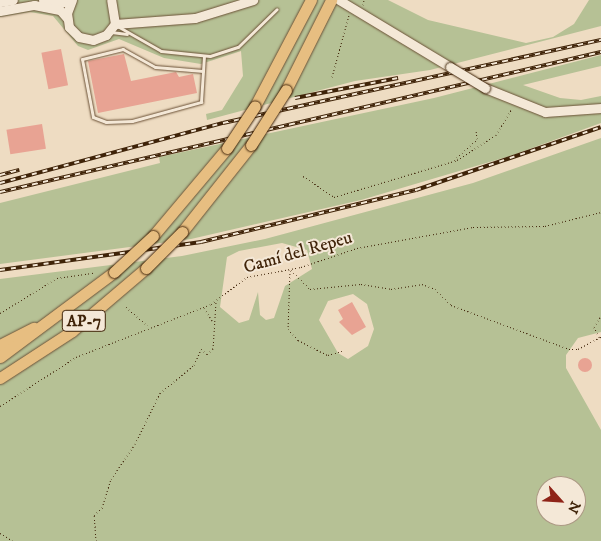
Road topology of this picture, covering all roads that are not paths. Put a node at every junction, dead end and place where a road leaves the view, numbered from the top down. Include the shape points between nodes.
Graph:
1 (13, 0) edge
2 (44, 0) edge
3 (111, 0) edge
4 (253, 0) edge
5 (311, 0) edge
6 (331, 0) edge
7 (339, 0) edge
8 (71, 1) edge
9 (0, 2) edge
10 (277, 9) dead end
11 (116, 10) junction
12 (0, 11) edge
13 (67, 18) junction
14 (137, 20) junction
15 (113, 27) junction
16 (127, 34) junction
17 (204, 56) junction
18 (203, 71) junction
19 (601, 108) edge
20 (67, 312) junction
21 (0, 345) edge
22 (0, 357) edge
23 (17, 368) junction
24 (0, 378) edge
25 (0, 386) edge

1 - 9 street
2 - 8 street
3 - 11 street
4 - 14 street via 195,18
5 - 20 highway, AP-7, bridge via 255,106 227,148 153,236
6 - 23 highway, AP-7, bridge via 286,90 251,145 182,232 146,268 72,331
7 - 19 street, bridge via 515,103 557,113
8 - 13 street
10 - 17 lane via 238,47
11 - 14 street
11 - 15 street
12 - 13 street via 34,5 60,10
13 - 15 street via 72,31 84,39 98,40
14 - 15 street
15 - 16 lane
15 - 16 lane
16 - 17 lane via 161,51
17 - 18 lane
18 - 18 lane via 201,102 132,121 106,122 93,117 82,59 123,49 155,67
20 - 21 highway
20 - 22 highway, AP-7
23 - 24 highway, AP-7
23 - 25 highway

